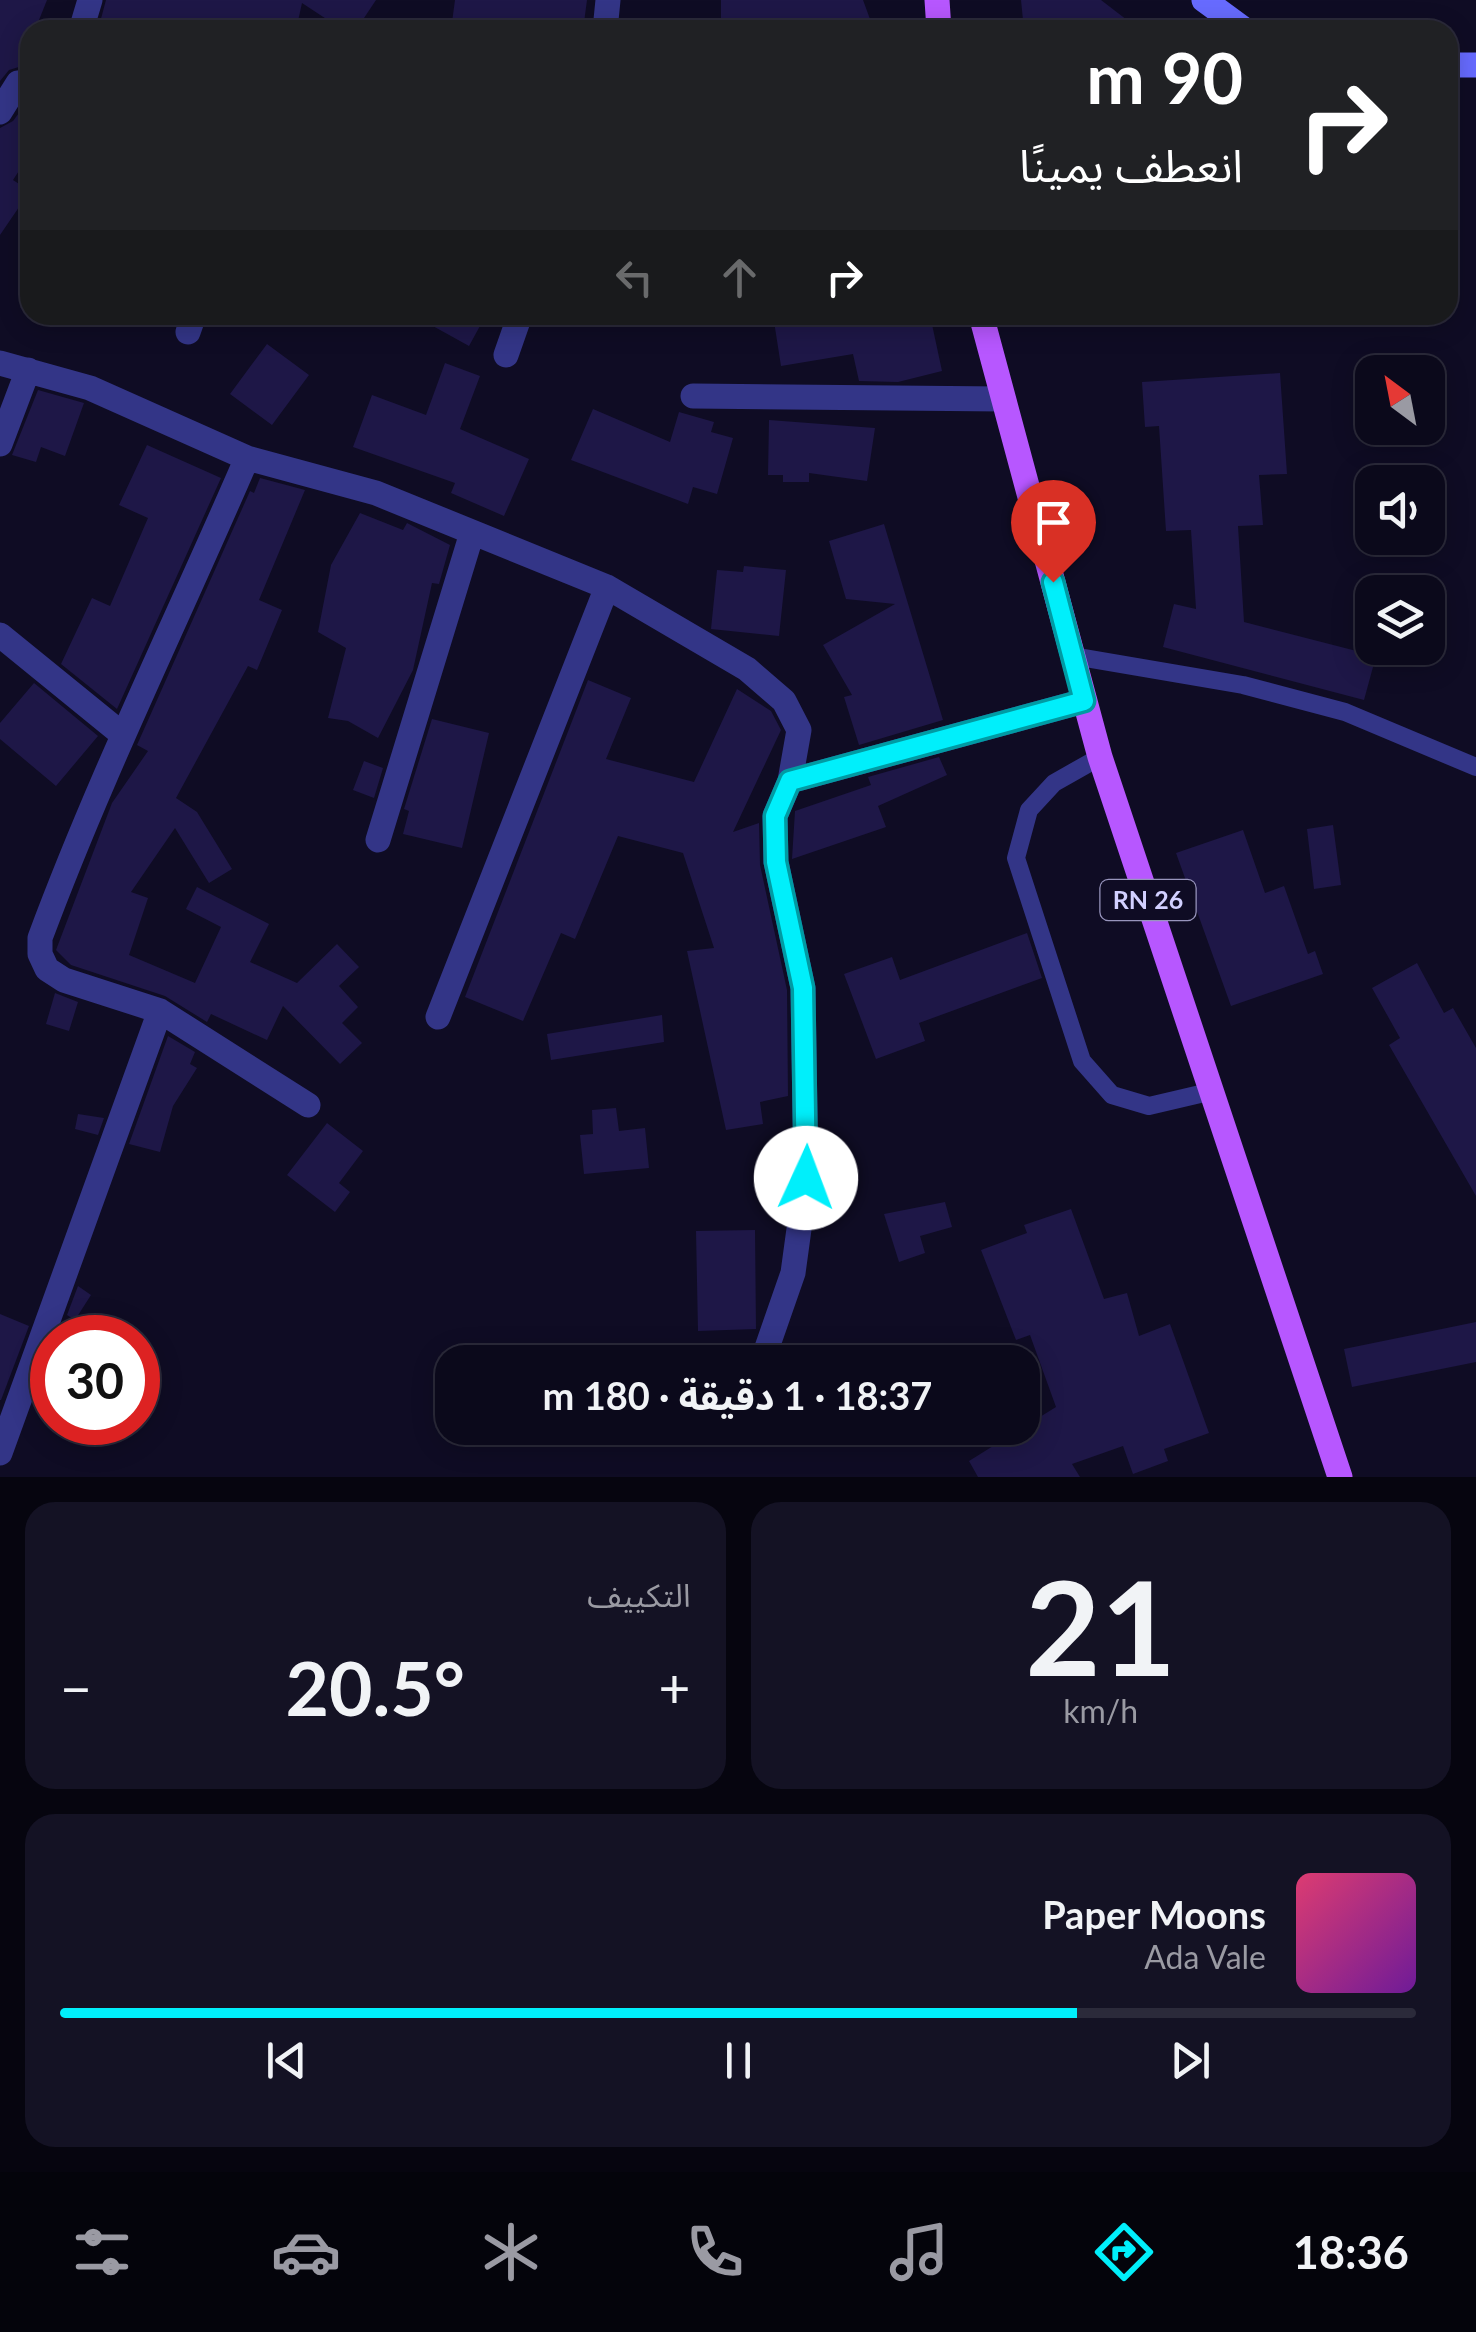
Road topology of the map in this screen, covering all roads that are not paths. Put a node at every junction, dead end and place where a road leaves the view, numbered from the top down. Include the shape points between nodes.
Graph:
1 (1204, 0) edge
2 (1231, 20) edge
3 (20, 83) edge
4 (0, 112) edge
5 (516, 325) edge
6 (984, 325) edge
7 (506, 355) dead end
8 (0, 363) edge
9 (28, 370) junction
10 (694, 396) dead end
11 (1002, 399) junction
12 (0, 444) edge
13 (247, 458) junction
14 (472, 533) junction
15 (606, 587) junction
16 (0, 635) edge
17 (1073, 656) junction
18 (1084, 701) junction
19 (123, 735) junction
20 (1100, 757) junction
21 (1476, 767) edge
22 (790, 781) junction
23 (378, 840) dead end
24 (160, 1011) junction
25 (438, 1017) dead end
26 (1213, 1091) junction
27 (308, 1105) dead end
28 (768, 1345) edge
29 (0, 1453) edge
30 (1340, 1477) edge

1 - 2 street
3 - 4 street
5 - 7 street
6 - 11 main road, RN 26
8 - 9 street
9 - 12 street
9 - 13 street via 90,388
10 - 11 street
11 - 17 main road, RN 26
13 - 14 street via 376,493
13 - 19 street
14 - 15 street
14 - 23 street
15 - 22 street via 747,669 784,701 799,730
15 - 25 street
16 - 19 street
17 - 18 main road, RN 26
17 - 21 lane via 1243,685 1345,712
18 - 20 main road, RN 26
18 - 22 street
19 - 24 street via 88,807 40,954 64,980
20 - 26 main road, RN 26
20 - 26 lane via 1054,783 1030,810 1016,858 1082,1061 1112,1095 1149,1106
22 - 28 street via 775,816 776,862 803,988 806,1178 793,1273
24 - 27 street
24 - 29 street
26 - 30 main road, RN 26

